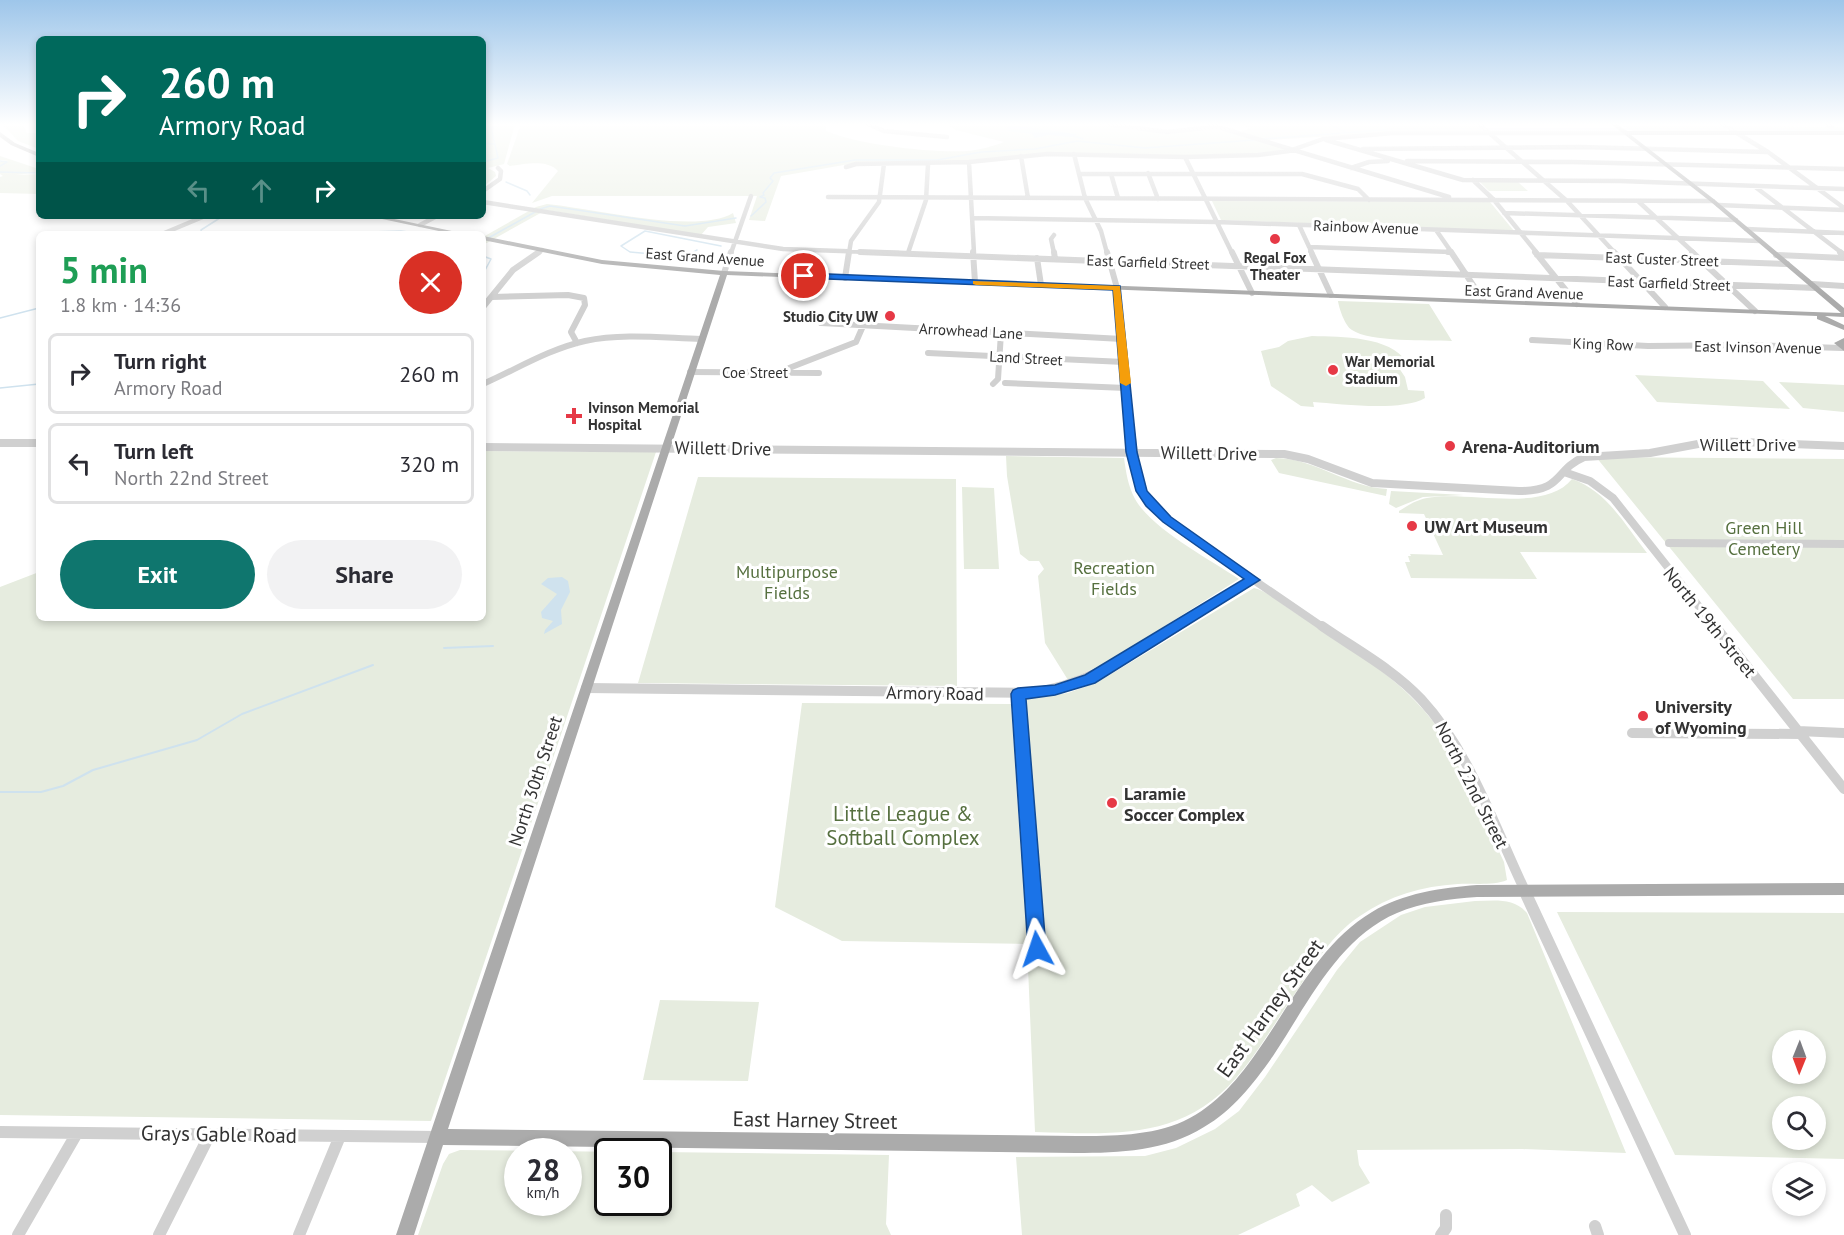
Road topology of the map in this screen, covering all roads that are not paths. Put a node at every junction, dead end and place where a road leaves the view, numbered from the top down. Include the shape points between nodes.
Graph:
1 (882, 182) edge
2 (927, 182) edge
3 (970, 182) edge
4 (1025, 182) edge
5 (1080, 182) edge
6 (1113, 182) edge
7 (1151, 182) edge
8 (1197, 182) edge
9 (1333, 182) edge
10 (1395, 182) edge
11 (1475, 182) edge
12 (1546, 182) edge
13 (1622, 182) edge
14 (1808, 182) edge
15 (1688, 183) junction
16 (1754, 186) junction
17 (1816, 188) junction
18 (1844, 189) edge
19 (1251, 191) dead end
20 (1302, 192) dead end
21 (1428, 192) junction
22 (752, 196) dead end
23 (828, 197) dead end
24 (880, 197) junction
25 (926, 197) junction
26 (971, 198) junction
27 (1028, 198) junction
28 (1085, 198) junction
29 (1118, 198) junction
30 (1158, 199) junction
31 (1206, 199) junction
32 (1256, 199) junction
33 (1307, 199) junction
34 (1369, 200) junction
35 (1441, 200) junction
36 (1455, 200) junction
37 (1494, 200) junction
38 (1567, 201) junction
39 (1638, 201) junction
40 (486, 202) edge
41 (1716, 203) junction
42 (1782, 208) junction
43 (1844, 209) edge
44 (1504, 213) junction
45 (1580, 215) junction
46 (972, 218) junction
47 (1656, 218) junction
48 (199, 219) edge
49 (387, 219) edge
50 (431, 219) edge
51 (1095, 220) junction
52 (1736, 220) junction
53 (1217, 222) junction
54 (420, 225) junction
55 (1299, 225) junction
56 (1746, 229) junction
57 (1436, 230) junction
58 (169, 231) edge
59 (449, 231) edge
60 (1813, 232) junction
61 (1520, 233) junction
62 (1844, 233) edge
63 (1054, 235) dead end
64 (1599, 236) junction
65 (1678, 238) junction
66 (486, 239) edge
67 (1760, 241) junction
68 (735, 242) junction
69 (1309, 247) junction
70 (542, 250) junction
71 (849, 251) junction
72 (1450, 252) junction
73 (908, 253) junction
74 (1537, 255) junction
75 (1776, 255) junction
76 (974, 256) junction
77 (1844, 256) edge
78 (1037, 258) junction
79 (1619, 258) junction
80 (1055, 259) junction
81 (1109, 261) junction
82 (1702, 261) junction
83 (1787, 264) junction
84 (1239, 266) junction
85 (1319, 270) junction
86 (724, 273) junction
87 (1466, 275) junction
88 (845, 278) junction
89 (1556, 279) junction
90 (975, 282) junction
91 (1641, 282) junction
92 (1041, 285) junction
93 (1728, 285) junction
94 (1814, 286) junction
95 (1844, 286) edge
96 (1117, 288) junction
97 (1252, 293) junction
98 (1330, 295) junction
99 (492, 297) junction
100 (1483, 300) junction
101 (486, 304) edge
102 (1577, 304) junction
103 (1665, 308) junction
104 (1755, 311) junction
105 (1796, 314) junction
106 (1844, 314) edge
107 (821, 323) dead end
108 (863, 326) junction
109 (1844, 328) edge
110 (1001, 333) junction
111 (701, 339) junction
112 (1122, 339) junction
113 (1532, 340) dead end
114 (577, 343) junction
115 (1674, 345) joint
116 (1843, 346) edge
117 (928, 353) dead end
118 (1000, 356) junction
119 (1124, 362) junction
120 (690, 372) junction
121 (778, 372) junction
122 (819, 373) dead end
123 (486, 383) edge
124 (1005, 383) dead end
125 (993, 384) dead end
126 (1126, 388) junction
127 (0, 443) edge
128 (36, 443) edge
129 (1844, 446) edge
130 (486, 447) edge
131 (665, 447) junction
132 (1132, 452) junction
133 (1564, 472) junction
134 (1669, 543) dead end
135 (1844, 544) edge
136 (1253, 580) junction
137 (586, 688) junction
138 (1018, 694) junction
139 (1632, 733) dead end
140 (1800, 733) junction
141 (1844, 733) edge
142 (1844, 789) edge
143 (1524, 889) junction
144 (1844, 889) edge
145 (1037, 949) dead end
146 (0, 1131) edge
147 (77, 1133) junction
148 (210, 1134) junction
149 (340, 1136) junction
150 (438, 1137) junction
151 (1446, 1215) dead end
152 (18, 1235) edge
153 (159, 1235) edge
154 (299, 1235) edge
155 (405, 1235) edge
156 (1441, 1235) edge
157 (1685, 1235) edge

1 - 24 street
2 - 25 street
3 - 26 street
4 - 27 street
5 - 28 street, North 22nd Street
6 - 29 street
7 - 30 street
8 - 31 street
9 - 34 street via 1358,189
10 - 21 street
11 - 37 street
12 - 38 street
13 - 15 street
14 - 17 street
15 - 16 street
15 - 41 main road
16 - 17 street
16 - 42 street
17 - 18 street
17 - 43 street
19 - 32 street
20 - 33 street
21 - 35 street
21 - 36 street
22 - 68 street
23 - 24 street
24 - 25 street
24 - 71 street
25 - 26 street
25 - 73 street
26 - 27 street
26 - 46 street
27 - 28 street
28 - 29 street
28 - 51 street, North 22nd Street
29 - 30 street
30 - 31 street
31 - 32 street
31 - 53 street
32 - 33 street
33 - 34 street
34 - 35 street
35 - 36 street
36 - 37 street
37 - 38 street
37 - 44 street
38 - 39 street
38 - 45 street
39 - 41 street
39 - 47 street
40 - 68 street, East Garfield Street
41 - 42 street
41 - 52 main road
42 - 43 street
42 - 60 street
44 - 45 street
44 - 61 street
45 - 47 street
45 - 64 street
46 - 51 street, Rainbow Avenue
46 - 76 street
47 - 52 street
47 - 65 street
48 - 58 street
49 - 54 main road
50 - 54 street
51 - 53 street, Rainbow Avenue
51 - 81 street, North 22nd Street
52 - 56 main road
53 - 55 street, Rainbow Avenue
53 - 84 street
54 - 59 main road
55 - 57 street, Rainbow Avenue
55 - 69 street
56 - 60 street
56 - 67 main road
57 - 61 street, Rainbow Avenue
57 - 72 street
60 - 62 street
60 - 77 street
61 - 64 street, Rainbow Avenue
61 - 74 street
63 - 80 street via 1051,238
64 - 65 street, Rainbow Avenue
64 - 79 street
65 - 67 street, Rainbow Avenue
65 - 82 street
66 - 70 main road, East Grand Avenue
67 - 75 main road
68 - 71 street, East Garfield Street via 783,249
68 - 86 street
69 - 72 street
69 - 85 street
70 - 86 main road, East Grand Avenue via 620,264
70 - 99 street via 513,270
71 - 73 street, East Garfield Street
71 - 88 street
72 - 87 street
73 - 76 street, East Garfield Street
74 - 79 street, East Custer Street
74 - 89 street
75 - 77 street
75 - 83 main road
76 - 78 street, East Garfield Street
76 - 90 street
78 - 80 street, East Garfield Street
78 - 92 street
79 - 82 street, East Custer Street
79 - 91 street
80 - 81 street, East Garfield Street
81 - 84 street, East Garfield Street
81 - 96 street, North 22nd Street
82 - 83 street, East Custer Street
82 - 93 street
83 - 94 main road
84 - 85 street, East Garfield Street
84 - 97 street
85 - 87 street, East Garfield Street
85 - 98 street
86 - 88 main road, East Grand Avenue
86 - 111 main road, North 30th Street
87 - 89 street, East Garfield Street
87 - 100 street
88 - 90 main road, East Grand Avenue
89 - 91 street, East Garfield Street
89 - 102 street
90 - 92 main road, East Grand Avenue
91 - 93 street, East Garfield Street
91 - 103 street
92 - 96 main road, East Grand Avenue
93 - 94 street, East Garfield Street
93 - 104 street
94 - 95 street, East Garfield Street
94 - 106 main road
96 - 97 main road, East Grand Avenue
96 - 112 street, North 22nd Street
97 - 98 main road, East Grand Avenue
97 - 105 main road, East Grand Avenue
98 - 100 main road, East Grand Avenue
99 - 101 street
99 - 114 street via 584,297 585,305 571,334
100 - 102 main road, East Grand Avenue
102 - 103 main road, East Grand Avenue
103 - 104 main road, East Grand Avenue
104 - 105 main road, East Grand Avenue
105 - 106 main road, East Grand Avenue
105 - 109 main road via 1823,318
107 - 108 street, Arrowhead Lane
108 - 110 street, Arrowhead Lane
108 - 121 street via 856,342
110 - 112 street, Arrowhead Lane
110 - 118 street
111 - 114 street
111 - 120 main road, North 30th Street
112 - 119 street, North 22nd Street
113 - 115 street, King Row
114 - 123 street
115 - 116 street, East Ivinson Avenue
117 - 118 street, Land Street
118 - 119 street, Land Street
118 - 125 street via 998,379
119 - 126 street, North 22nd Street
120 - 121 street, Coe Street
120 - 131 main road, North 30th Street
121 - 122 street, Coe Street
124 - 126 street
126 - 132 street, North 22nd Street
127 - 128 street
129 - 133 street, Willett Drive via 1707,442 1643,454 1584,457
130 - 131 street, Willett Drive
131 - 132 street, Willett Drive
131 - 137 main road, North 30th Street
132 - 133 street, Willett Drive via 1284,454 1311,458 1364,482 1494,491 1542,488
132 - 136 street, North 22nd Street via 1139,485 1155,509
133 - 140 street, North 19th Street via 1590,481 1613,498
134 - 135 street
136 - 138 street, Armory Road via 1090,679 1055,690
136 - 143 street, North 22nd Street via 1394,675 1427,704 1449,735
137 - 138 street, Armory Road
137 - 150 main road, North 30th Street
138 - 145 street
139 - 140 street
140 - 141 street
140 - 142 street, North 19th Street
143 - 144 main road, East Harney Street
143 - 150 main road, East Harney Street via 1424,897 1366,922 1334,954 1238,1090 1200,1121 1161,1137 1111,1144
143 - 157 street, North 22nd Street
146 - 147 street, Grays Gable Road
147 - 148 street, Grays Gable Road
147 - 152 street
148 - 149 street, Grays Gable Road
148 - 153 street
149 - 150 street, Grays Gable Road
149 - 154 street
150 - 155 main road, North 30th Street
151 - 156 street via 1446,1228

